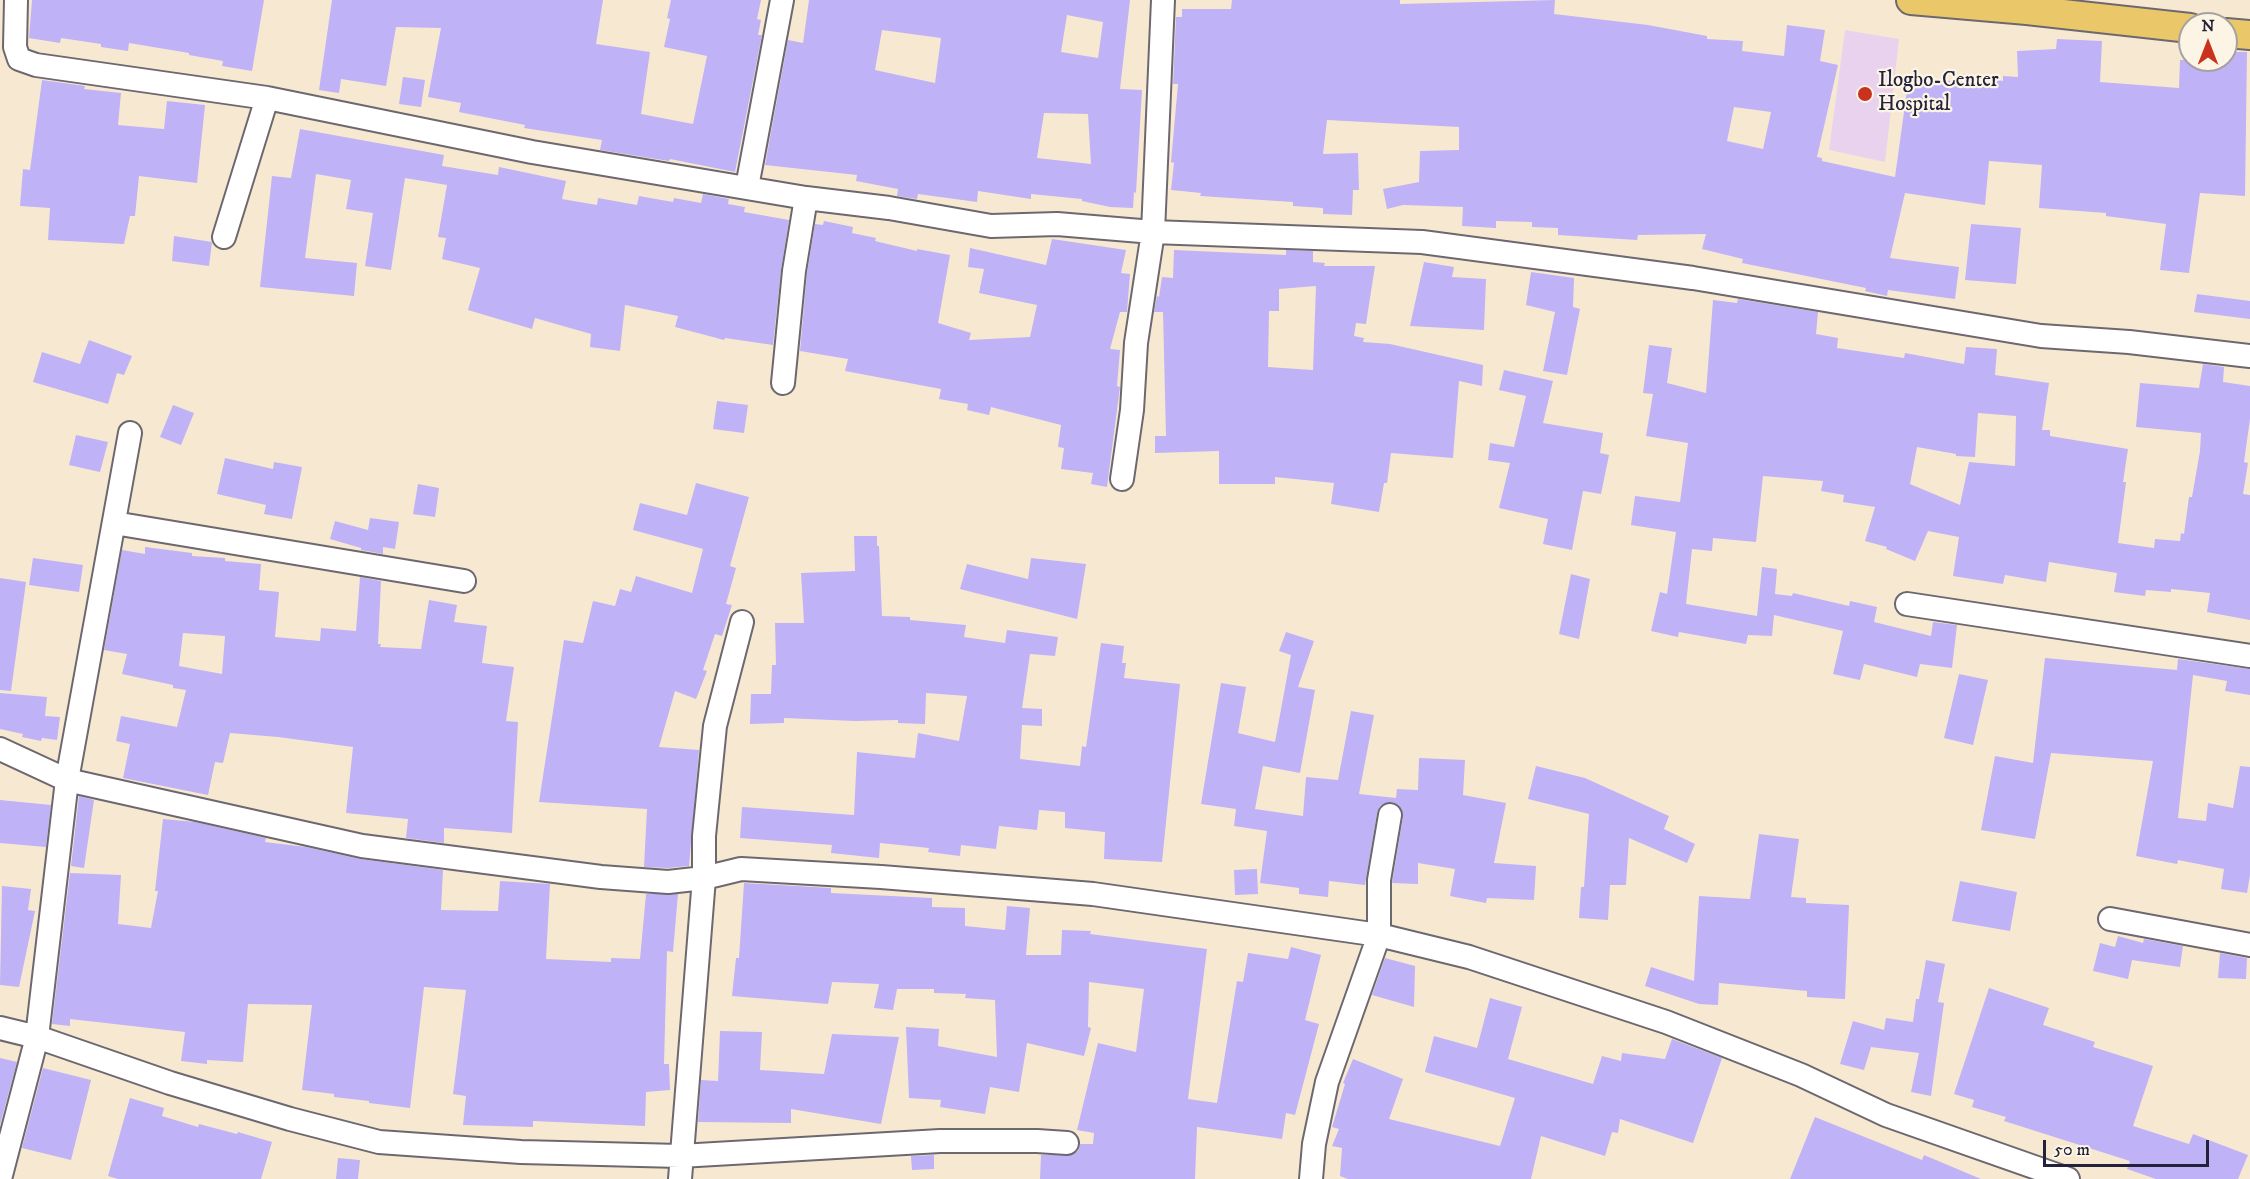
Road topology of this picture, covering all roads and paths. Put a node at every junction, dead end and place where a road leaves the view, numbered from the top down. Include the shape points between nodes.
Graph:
1 (16, 0) edge
2 (782, 0) edge
3 (1163, 0) edge
4 (1911, 0) edge
5 (2178, 27) edge
6 (267, 98) junction
7 (747, 187) junction
8 (806, 198) junction
9 (1153, 232) junction
10 (224, 237) dead end
11 (2250, 356) edge
12 (783, 383) dead end
13 (130, 434) dead end
14 (1122, 479) dead end
15 (114, 523) junction
16 (464, 581) dead end
17 (1908, 604) dead end
18 (742, 622) dead end
19 (2250, 656) edge
20 (0, 749) edge
21 (67, 780) junction
22 (1390, 815) dead end
23 (704, 878) junction
24 (2110, 919) dead end
25 (1379, 935) junction
26 (2250, 945) edge
27 (0, 1028) edge
28 (37, 1037) junction
29 (1067, 1143) dead end
30 (680, 1156) junction
31 (0, 1179) edge
32 (680, 1179) edge
33 (1311, 1179) edge
34 (2068, 1179) edge

1 - 6 street via 15,47 19,60
2 - 7 street
3 - 9 street
4 - 5 main road
6 - 7 street via 532,152
6 - 10 street
7 - 8 street
8 - 9 street via 991,226 1057,224
8 - 12 street
9 - 11 street via 1422,242 1693,278 2041,336
9 - 14 street
13 - 15 street
15 - 16 street
15 - 21 street
17 - 19 street
18 - 23 street via 715,726 704,836
20 - 21 street
21 - 23 street via 362,846 601,877 668,882
21 - 28 street
22 - 25 street via 1379,880
23 - 25 street via 741,869 1093,894
23 - 30 street
24 - 26 street
25 - 33 street via 1327,1082
25 - 34 street via 1469,957 1666,1022 1801,1075 1886,1115
27 - 28 street
28 - 30 street via 170,1083 380,1142 520,1152
28 - 31 street
29 - 30 street via 940,1141
30 - 32 street

